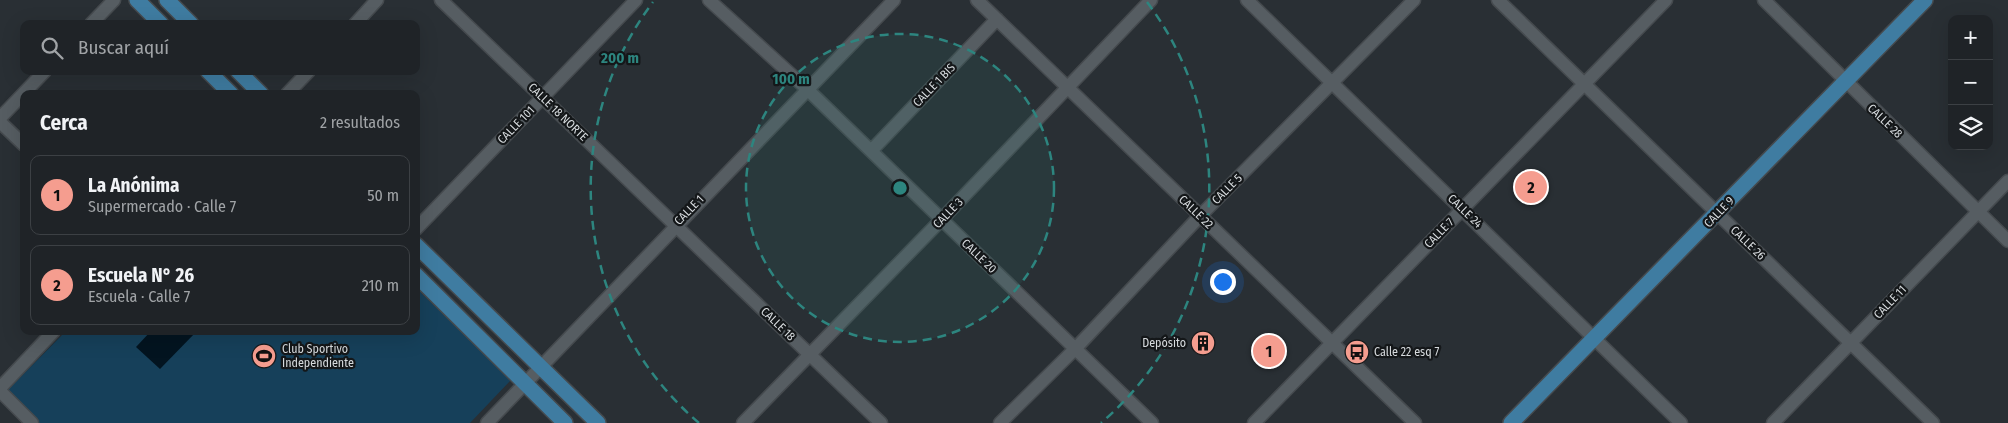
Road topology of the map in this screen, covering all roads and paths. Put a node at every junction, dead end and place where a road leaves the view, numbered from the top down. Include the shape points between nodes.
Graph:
1 (114, 0) edge
2 (137, 0) edge
3 (167, 0) edge
4 (378, 0) edge
5 (440, 0) edge
6 (636, 0) edge
7 (709, 0) edge
8 (894, 0) edge
9 (977, 0) edge
10 (1151, 0) edge
11 (1247, 0) edge
12 (1414, 0) edge
13 (1498, 0) edge
14 (1666, 0) edge
15 (1764, 0) edge
16 (1925, 0) edge
17 (997, 19) junction
18 (95, 20) edge
19 (157, 20) edge
20 (187, 20) edge
21 (358, 20) edge
22 (41, 75) edge
23 (212, 75) edge
24 (242, 75) edge
25 (305, 75) edge
26 (1845, 82) junction
27 (1333, 83) junction
28 (1585, 83) junction
29 (1067, 87) junction
30 (807, 89) junction
31 (27, 90) edge
32 (227, 90) edge
33 (257, 90) edge
34 (291, 90) edge
35 (20, 97) edge
36 (543, 98) junction
37 (0, 118) edge
38 (0, 122) edge
39 (20, 141) edge
40 (871, 151) junction
41 (2008, 181) edge
42 (1463, 209) junction
43 (1978, 212) junction
44 (1718, 214) junction
45 (1200, 216) junction
46 (942, 219) junction
47 (420, 225) edge
48 (675, 225) junction
49 (2008, 241) edge
50 (420, 249) edge
51 (420, 279) edge
52 (50, 335) edge
53 (1594, 337) junction
54 (1332, 343) junction
55 (1851, 343) junction
56 (1075, 349) junction
57 (810, 354) junction
58 (541, 368) junction
59 (525, 384) junction
60 (0, 389) edge
61 (32, 423) edge
62 (487, 423) edge
63 (565, 423) edge
64 (598, 423) edge
65 (743, 423) edge
66 (881, 423) edge
67 (1000, 423) edge
68 (1152, 423) edge
69 (1254, 423) edge
70 (1415, 423) edge
71 (1511, 423) edge
72 (1681, 423) edge
73 (1773, 423) edge
74 (1934, 423) edge

1 - 18 street
2 - 19 main road
3 - 20 main road
4 - 21 street
5 - 36 street, CALLE 18 NORTE
6 - 36 street, CALLE 101
7 - 30 street, CALLE 20
8 - 30 street, CALLE 1
9 - 17 street, CALLE 22
10 - 29 street, CALLE 3
11 - 27 street, CALLE 24
12 - 27 street, CALLE 5
13 - 28 street, CALLE 26
14 - 28 street, CALLE 7
15 - 26 street, CALLE 28
16 - 26 main road, CALLE 9
17 - 29 street, CALLE 22
17 - 40 street, CALLE 1 BIS
22 - 31 street
23 - 32 main road
24 - 33 main road
25 - 34 street
26 - 43 street, CALLE 28
26 - 44 main road, CALLE 9
27 - 42 street, CALLE 24
27 - 45 street, CALLE 5
28 - 42 street, CALLE 7
28 - 44 street, CALLE 26
29 - 45 street, CALLE 22
29 - 46 street, CALLE 3
30 - 40 street, CALLE 20
30 - 48 street, CALLE 1
35 - 37 street
36 - 47 street, CALLE 101
36 - 48 street, CALLE 18 NORTE
38 - 39 street
40 - 46 street, CALLE 20
41 - 43 street, CALLE 11
42 - 53 street, CALLE 24
42 - 54 street, CALLE 7
43 - 49 street, CALLE 28
43 - 55 street, CALLE 11
44 - 53 main road, CALLE 9
44 - 55 street, CALLE 26
45 - 54 street, CALLE 22
45 - 56 street, CALLE 5
46 - 56 street, CALLE 20
46 - 57 street, CALLE 3
48 - 57 street, CALLE 18
48 - 58 street, CALLE 1
50 - 58 main road
51 - 59 main road
52 - 60 street
53 - 71 main road, CALLE 9
53 - 72 street, CALLE 24
54 - 69 street, CALLE 7
54 - 70 street, CALLE 22
55 - 73 street, CALLE 11
55 - 74 street, CALLE 26
56 - 67 street, CALLE 5
56 - 68 street, CALLE 20
57 - 65 street, CALLE 3
57 - 66 street, CALLE 18
58 - 59 street, CALLE 1
58 - 64 main road
59 - 62 street, CALLE 1
59 - 63 main road
60 - 61 street

